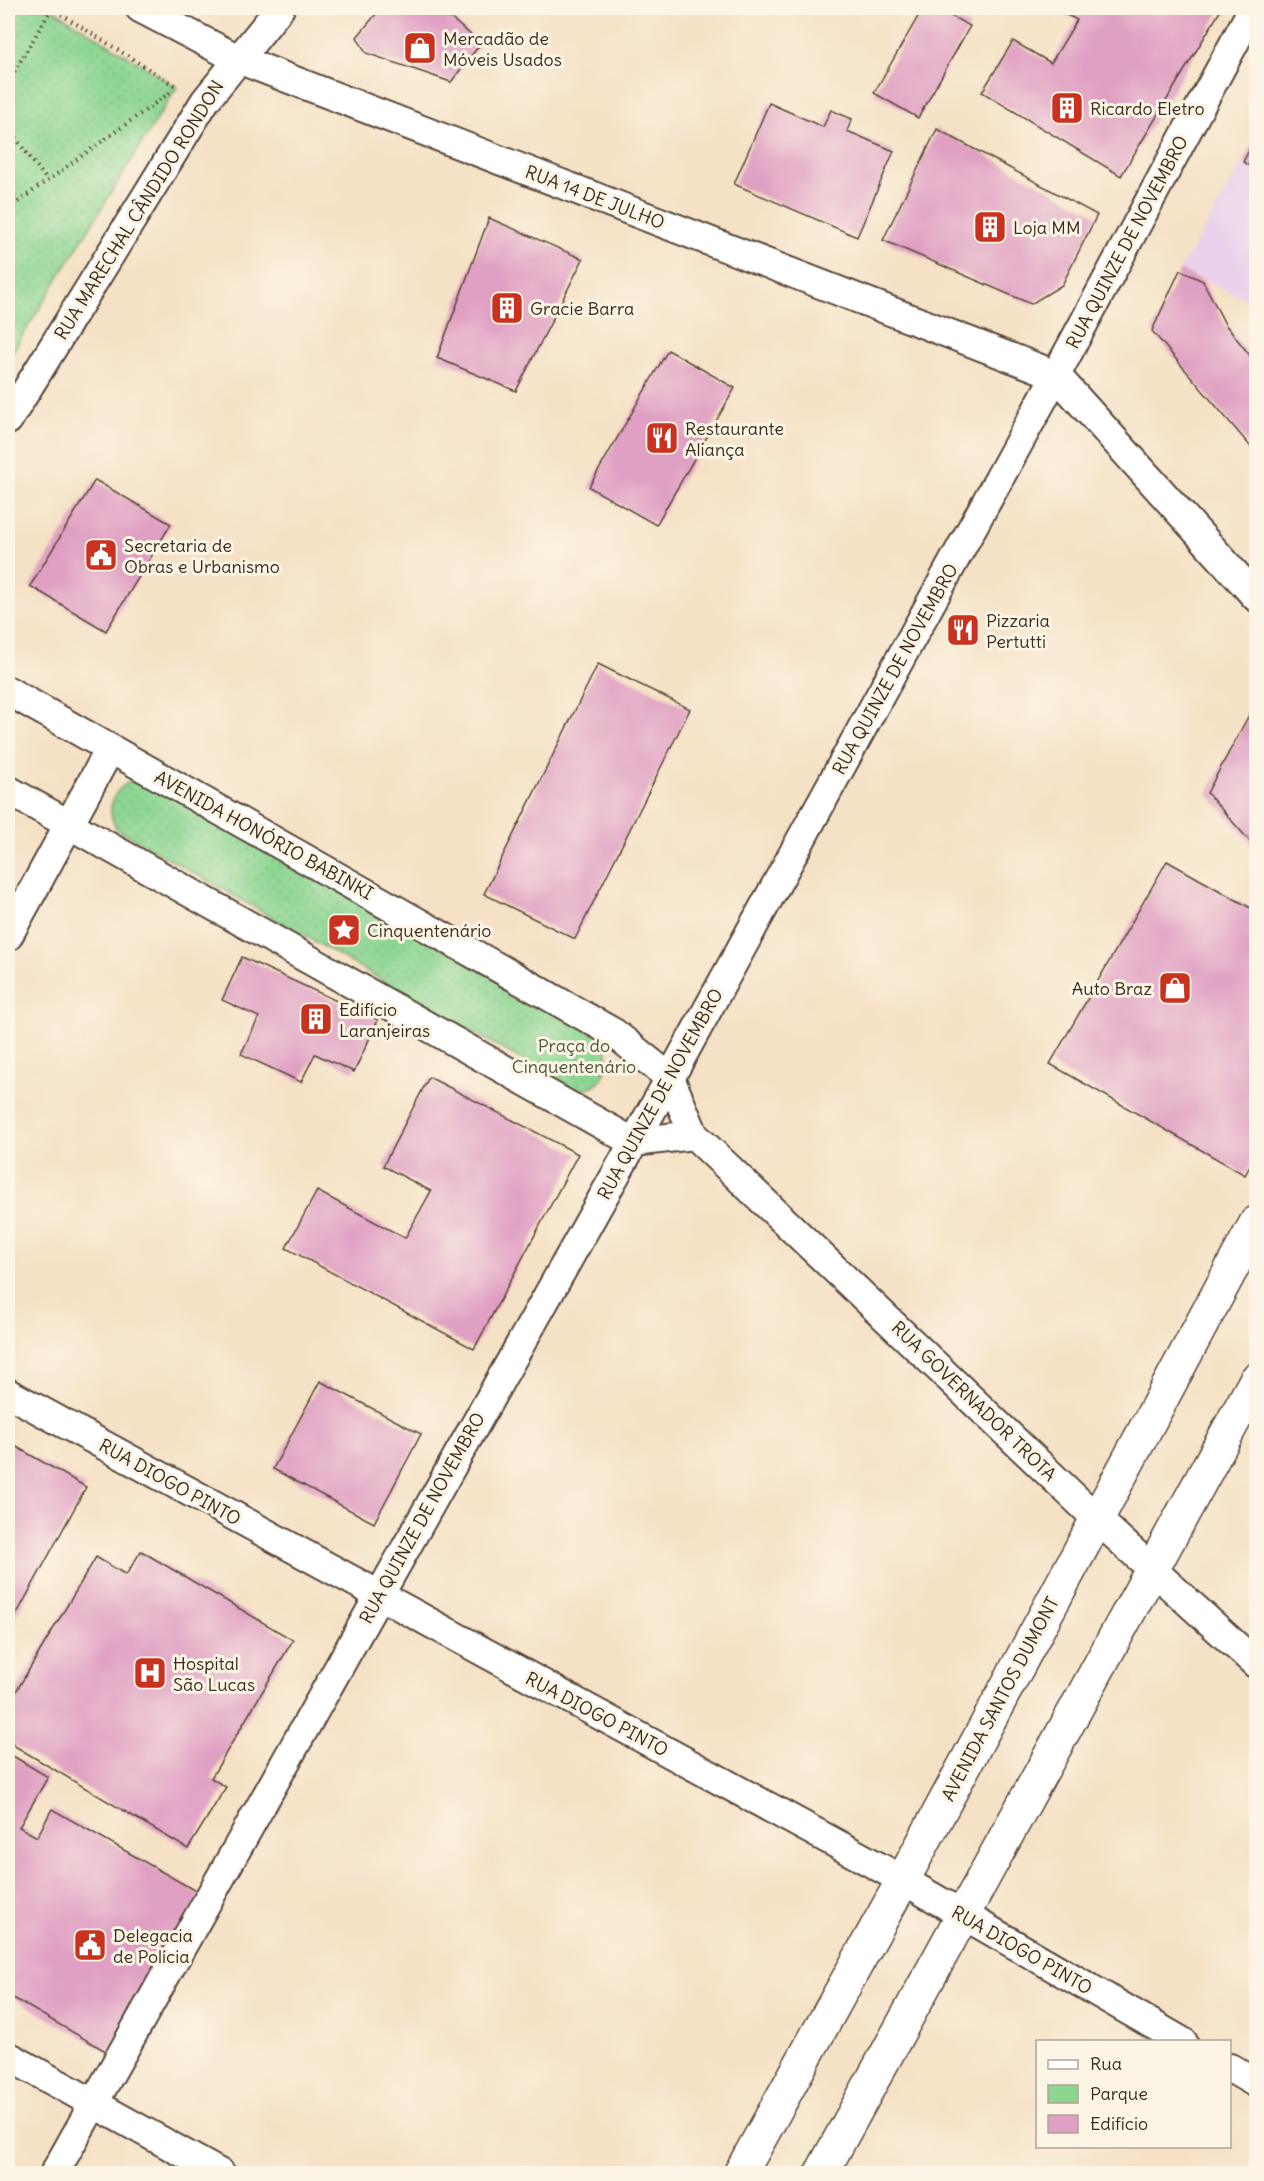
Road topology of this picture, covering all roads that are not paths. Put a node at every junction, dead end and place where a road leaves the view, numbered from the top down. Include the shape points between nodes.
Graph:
1 (140, 8) edge
2 (280, 8) edge
3 (1253, 8) edge
4 (238, 59) junction
5 (1056, 375) junction
6 (8, 420) edge
7 (1257, 597) edge
8 (8, 691) edge
9 (110, 749) junction
10 (8, 790) edge
11 (67, 825) junction
12 (8, 936) edge
13 (670, 1078) junction
14 (694, 1135) junction
15 (633, 1142) junction
16 (1257, 1223) edge
17 (1257, 1380) edge
18 (8, 1393) edge
19 (1096, 1518) junction
20 (1152, 1567) junction
21 (378, 1596) junction
22 (1257, 1664) edge
23 (903, 1880) junction
24 (962, 1916) junction
25 (1179, 2040) edge
26 (8, 2056) edge
27 (1231, 2069) edge
28 (1257, 2083) edge
29 (93, 2103) junction
30 (54, 2174) edge
31 (221, 2174) edge
32 (740, 2174) edge
33 (821, 2174) edge

1 - 4 street, RUA 14 DE JULHO
2 - 4 street, RUA MARECHAL CÂNDIDO RONDON
3 - 5 street, RUA QUINZE DE NOVEMBRO
4 - 5 street, RUA 14 DE JULHO
4 - 6 street, RUA MARECHAL CÂNDIDO RONDON via 205,101
5 - 7 street
5 - 13 street, RUA QUINZE DE NOVEMBRO
8 - 9 street, AVENIDA HONÓRIO BABINKI
9 - 11 street
9 - 13 street, AVENIDA HONÓRIO BABINKI via 614,1033
10 - 11 street
11 - 12 street
11 - 15 street
13 - 14 street, RUA GOVERNADOR TROTA
13 - 15 street, RUA QUINZE DE NOVEMBRO
14 - 15 street
14 - 19 street, RUA GOVERNADOR TROTA
15 - 21 street, RUA QUINZE DE NOVEMBRO
16 - 19 main road, AVENIDA SANTOS DUMONT
17 - 20 main road
18 - 21 street, RUA DIOGO PINTO
19 - 20 street, RUA GOVERNADOR TROTA
19 - 23 main road, AVENIDA SANTOS DUMONT
20 - 22 street, RUA GOVERNADOR TROTA
20 - 24 main road
21 - 23 street, RUA DIOGO PINTO
21 - 29 street, RUA QUINZE DE NOVEMBRO
23 - 24 street, RUA DIOGO PINTO
23 - 32 main road, AVENIDA SANTOS DUMONT
24 - 25 street, RUA DIOGO PINTO
24 - 33 main road
26 - 29 street
27 - 28 street
29 - 30 street, RUA QUINZE DE NOVEMBRO
29 - 31 street

